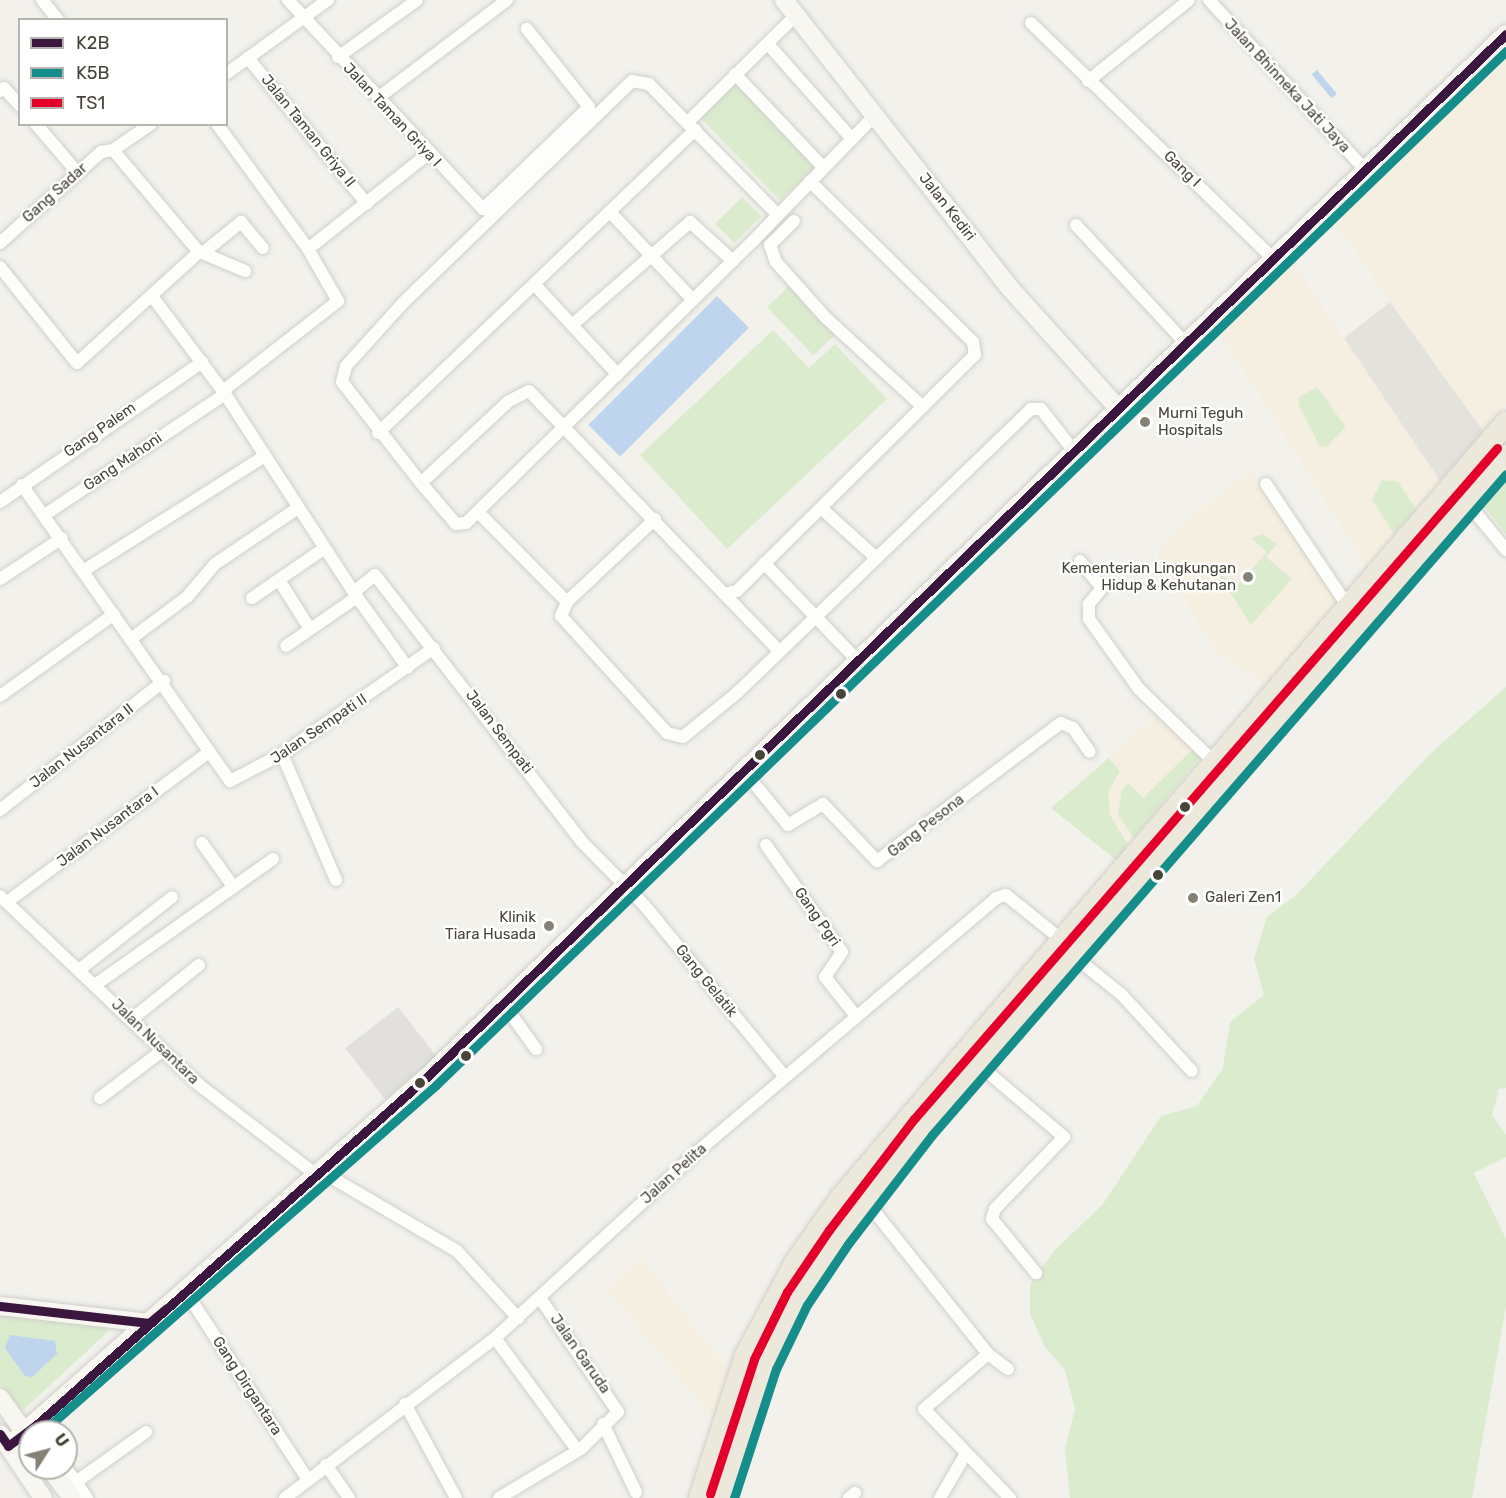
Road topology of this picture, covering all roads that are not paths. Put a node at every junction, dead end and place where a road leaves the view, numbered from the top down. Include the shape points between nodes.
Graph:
1 (42, 0) edge
2 (288, 0) edge
3 (328, 0) edge
4 (417, 0) edge
5 (507, 0) edge
6 (784, 0) edge
7 (1189, 0) edge
8 (1209, 0) edge
9 (796, 15) junction
10 (56, 18) edge
11 (302, 18) junction
12 (1031, 23) dead end
13 (527, 29) dead end
14 (1506, 34) edge
15 (768, 44) junction
16 (338, 57) junction
17 (248, 58) junction
18 (228, 73) edge
19 (735, 74) junction
20 (1088, 81) junction
21 (0, 91) edge
22 (378, 98) junction
23 (18, 104) edge
24 (875, 115) junction
25 (38, 126) edge
26 (145, 126) edge
27 (219, 126) edge
28 (691, 126) junction
29 (852, 139) junction
30 (112, 150) junction
31 (428, 154) junction
32 (823, 167) junction
33 (1366, 171) junction
34 (77, 172) junction
35 (810, 181) junction
36 (501, 202) junction
37 (367, 204) junction
38 (610, 212) junction
39 (778, 215) junction
40 (794, 221) dead end
41 (1076, 225) dead end
42 (0, 243) edge
43 (263, 248) dead end
44 (308, 249) junction
45 (202, 252) junction
46 (651, 255) junction
47 (1274, 260) junction
48 (733, 261) junction
49 (0, 267) edge
50 (245, 271) dead end
51 (535, 285) junction
52 (152, 296) junction
53 (693, 300) junction
54 (572, 325) junction
55 (1187, 345) junction
56 (202, 362) junction
57 (618, 375) junction
58 (224, 392) junction
59 (922, 407) junction
60 (1117, 407) junction
61 (1506, 423) edge
62 (566, 424) junction
63 (378, 433) junction
64 (1073, 450) junction
65 (265, 456) junction
66 (1506, 456) edge
67 (421, 483) junction
68 (1266, 484) dead end
69 (22, 485) junction
70 (0, 502) edge
71 (1467, 502) junction
72 (298, 508) junction
73 (820, 508) junction
74 (478, 512) junction
75 (46, 514) junction
76 (655, 519) junction
77 (62, 538) junction
78 (1406, 538) junction
79 (325, 548) junction
80 (1506, 550) edge
81 (1423, 554) junction
82 (875, 557) junction
83 (1080, 561) dead end
84 (764, 563) junction
85 (83, 571) junction
86 (0, 579) edge
87 (279, 580) junction
88 (728, 592) junction
89 (356, 594) junction
90 (252, 598) dead end
91 (567, 602) junction
92 (1347, 605) junction
93 (114, 614) junction
94 (815, 616) junction
95 (310, 629) junction
96 (132, 638) junction
97 (286, 646) dead end
98 (434, 648) junction
99 (779, 651) junction
100 (856, 658) junction
101 (408, 668) junction
102 (164, 681) junction
103 (0, 696) edge
104 (209, 752) junction
105 (1090, 752) dead end
106 (282, 754) junction
107 (1216, 764) junction
108 (744, 771) junction
109 (0, 810) edge
110 (202, 843) dead end
111 (766, 845) dead end
112 (273, 859) dead end
113 (336, 880) dead end
114 (232, 885) junction
115 (626, 886) junction
116 (172, 897) dead end
117 (3, 899) edge
118 (1068, 948) junction
119 (199, 965) dead end
120 (79, 970) junction
121 (95, 985) junction
122 (503, 1003) junction
123 (856, 1016) junction
124 (132, 1019) junction
125 (536, 1049) dead end
126 (163, 1050) junction
127 (978, 1064) junction
128 (1192, 1071) dead end
129 (785, 1077) junction
130 (100, 1098) dead end
131 (321, 1175) junction
132 (866, 1201) junction
133 (1036, 1273) dead end
134 (186, 1292) junction
135 (540, 1298) junction
136 (0, 1306) edge
137 (518, 1318) junction
138 (148, 1323) junction
139 (495, 1338) junction
140 (988, 1354) junction
141 (1008, 1369) dead end
142 (0, 1398) edge
143 (405, 1404) junction
144 (20, 1420) edge
145 (46, 1420) edge
146 (603, 1424) junction
147 (146, 1432) dead end
148 (4, 1440) edge
149 (573, 1444) dead end
150 (964, 1457) junction
151 (327, 1465) junction
152 (308, 1480) junction
153 (74, 1490) edge
154 (636, 1492) dead end
155 (43, 1498) edge
156 (87, 1498) edge
157 (285, 1498) edge
158 (349, 1498) edge
159 (456, 1498) edge
160 (500, 1498) edge
161 (700, 1498) edge
162 (721, 1498) edge
163 (940, 1498) edge
164 (1010, 1498) edge

1 - 10 street
2 - 11 street, Jalan Taman Griya I
3 - 11 street
4 - 16 street
5 - 22 street
6 - 9 main road, Jalan Kediri
7 - 20 street
8 - 33 street, Jalan Bhinneka Jati Jaya
9 - 15 street
9 - 24 main road, Jalan Kediri
11 - 16 street, Jalan Taman Griya I
11 - 17 street
12 - 20 street, Gang I
13 - 36 street via 589,107
14 - 33 main road
15 - 19 street
15 - 29 street
16 - 22 street, Jalan Taman Griya I
17 - 18 street
17 - 37 street, Jalan Taman Griya II
19 - 28 street
19 - 32 street
20 - 47 street, Gang I
21 - 23 street via 4,88
22 - 31 street, Jalan Taman Griya I
24 - 29 street
24 - 60 main road, Jalan Kediri via 1008,286
25 - 34 street
26 - 30 street, Gang Sadar
27 - 44 street
28 - 36 street via 649,84 632,81
28 - 38 street
28 - 39 street
29 - 32 street
30 - 34 street, Gang Sadar via 103,150
30 - 45 street
31 - 36 street, Jalan Taman Griya I via 483,209
31 - 37 street
32 - 35 street
33 - 47 main road
34 - 42 street, Gang Sadar
35 - 39 street
35 - 59 street via 973,342 975,355
36 - 63 street via 403,303 341,375
37 - 44 street
38 - 46 street
38 - 51 street
39 - 48 street
40 - 59 street via 770,245 776,262 827,319
41 - 55 street
43 - 45 street via 241,222
44 - 58 street, Gang Mahoni via 338,303
45 - 50 street
45 - 52 street
46 - 48 street via 693,222
46 - 53 street
46 - 54 street
47 - 55 main road
48 - 53 street
49 - 52 street via 77,363
51 - 54 street
51 - 63 street
52 - 56 street
53 - 57 street
54 - 57 street
55 - 60 main road
56 - 58 street
56 - 69 street, Gang Palem
57 - 62 street
58 - 65 street
58 - 75 street, Gang Mahoni
59 - 73 street
60 - 64 main road
61 - 78 highway
62 - 67 street via 523,391
62 - 74 street
62 - 76 street
63 - 67 street
64 - 82 street via 1041,409 1031,409
64 - 100 main road
65 - 72 street
65 - 85 street
66 - 71 highway
67 - 74 street via 456,524
68 - 92 street
69 - 70 street, Gang Palem
69 - 75 street
71 - 80 street
71 - 81 highway
72 - 79 street
72 - 96 street via 215,564 188,597
73 - 82 street
73 - 84 street
74 - 91 street
75 - 77 street
76 - 88 street
76 - 91 street
77 - 85 street
77 - 86 street
78 - 81 highway
78 - 92 highway
79 - 87 street
79 - 89 street
81 - 118 highway
82 - 94 street
83 - 107 street via 1102,588 1089,604 1089,619 1139,689
84 - 88 street via 737,591
84 - 94 street
85 - 93 street
87 - 90 street
87 - 95 street
88 - 99 street
89 - 95 street
89 - 98 street, Jalan Sempati via 375,575
89 - 101 street
91 - 99 street via 563,622 676,738 690,734
92 - 107 highway
93 - 96 street
93 - 103 street
94 - 99 street
94 - 100 street
95 - 97 street
96 - 102 street
98 - 101 street, Jalan Sempati II
98 - 115 street, Jalan Sempati via 581,841
100 - 108 main road
101 - 106 street, Jalan Sempati II
102 - 104 street
102 - 109 street, Jalan Nusantara II
104 - 106 street, Jalan Sempati II via 232,782
104 - 117 street, Jalan Nusantara I
105 - 108 street, Gang Pesona via 1073,728 1061,723 877,861 823,804 788,825
106 - 113 street
107 - 118 highway
108 - 115 main road
110 - 114 street
111 - 123 street, Gang Pgri via 842,952 825,977
112 - 114 street
114 - 121 street
115 - 122 main road
115 - 129 street, Gang Gelatik
116 - 120 street
117 - 120 street, Jalan Nusantara
118 - 123 street, Jalan Pelita via 1002,895
118 - 127 highway
118 - 128 street via 1122,995
118 - 161 highway via 868,1165 796,1262 746,1356
119 - 124 street
120 - 121 street, Jalan Nusantara
121 - 124 street, Jalan Nusantara
122 - 125 street
122 - 131 main road
123 - 129 street, Jalan Pelita
124 - 126 street, Jalan Nusantara
126 - 130 street
126 - 131 street, Jalan Nusantara via 239,1119
127 - 132 highway
127 - 133 street via 1064,1137 995,1209 992,1219
129 - 135 street, Jalan Pelita
131 - 134 main road
131 - 137 street, Jalan Nusantara via 456,1251
132 - 140 street
132 - 162 highway via 813,1273 776,1341
134 - 138 main road
134 - 152 street, Gang Dirgantara
135 - 137 street, Jalan Pelita
135 - 146 street, Jalan Garuda via 619,1411
136 - 138 main road
137 - 139 street, Jalan Pelita
138 - 145 main road
139 - 143 street, Jalan Pelita
139 - 149 street
140 - 141 street
140 - 150 street via 924,1407
142 - 144 main road
143 - 151 street, Jalan Pelita
143 - 159 street
146 - 154 street
146 - 160 street via 581,1449
147 - 153 street
148 - 155 main road
150 - 163 street
150 - 164 street
151 - 152 street, Jalan Pelita
151 - 158 street
152 - 157 street, Jalan Pelita
153 - 156 street

